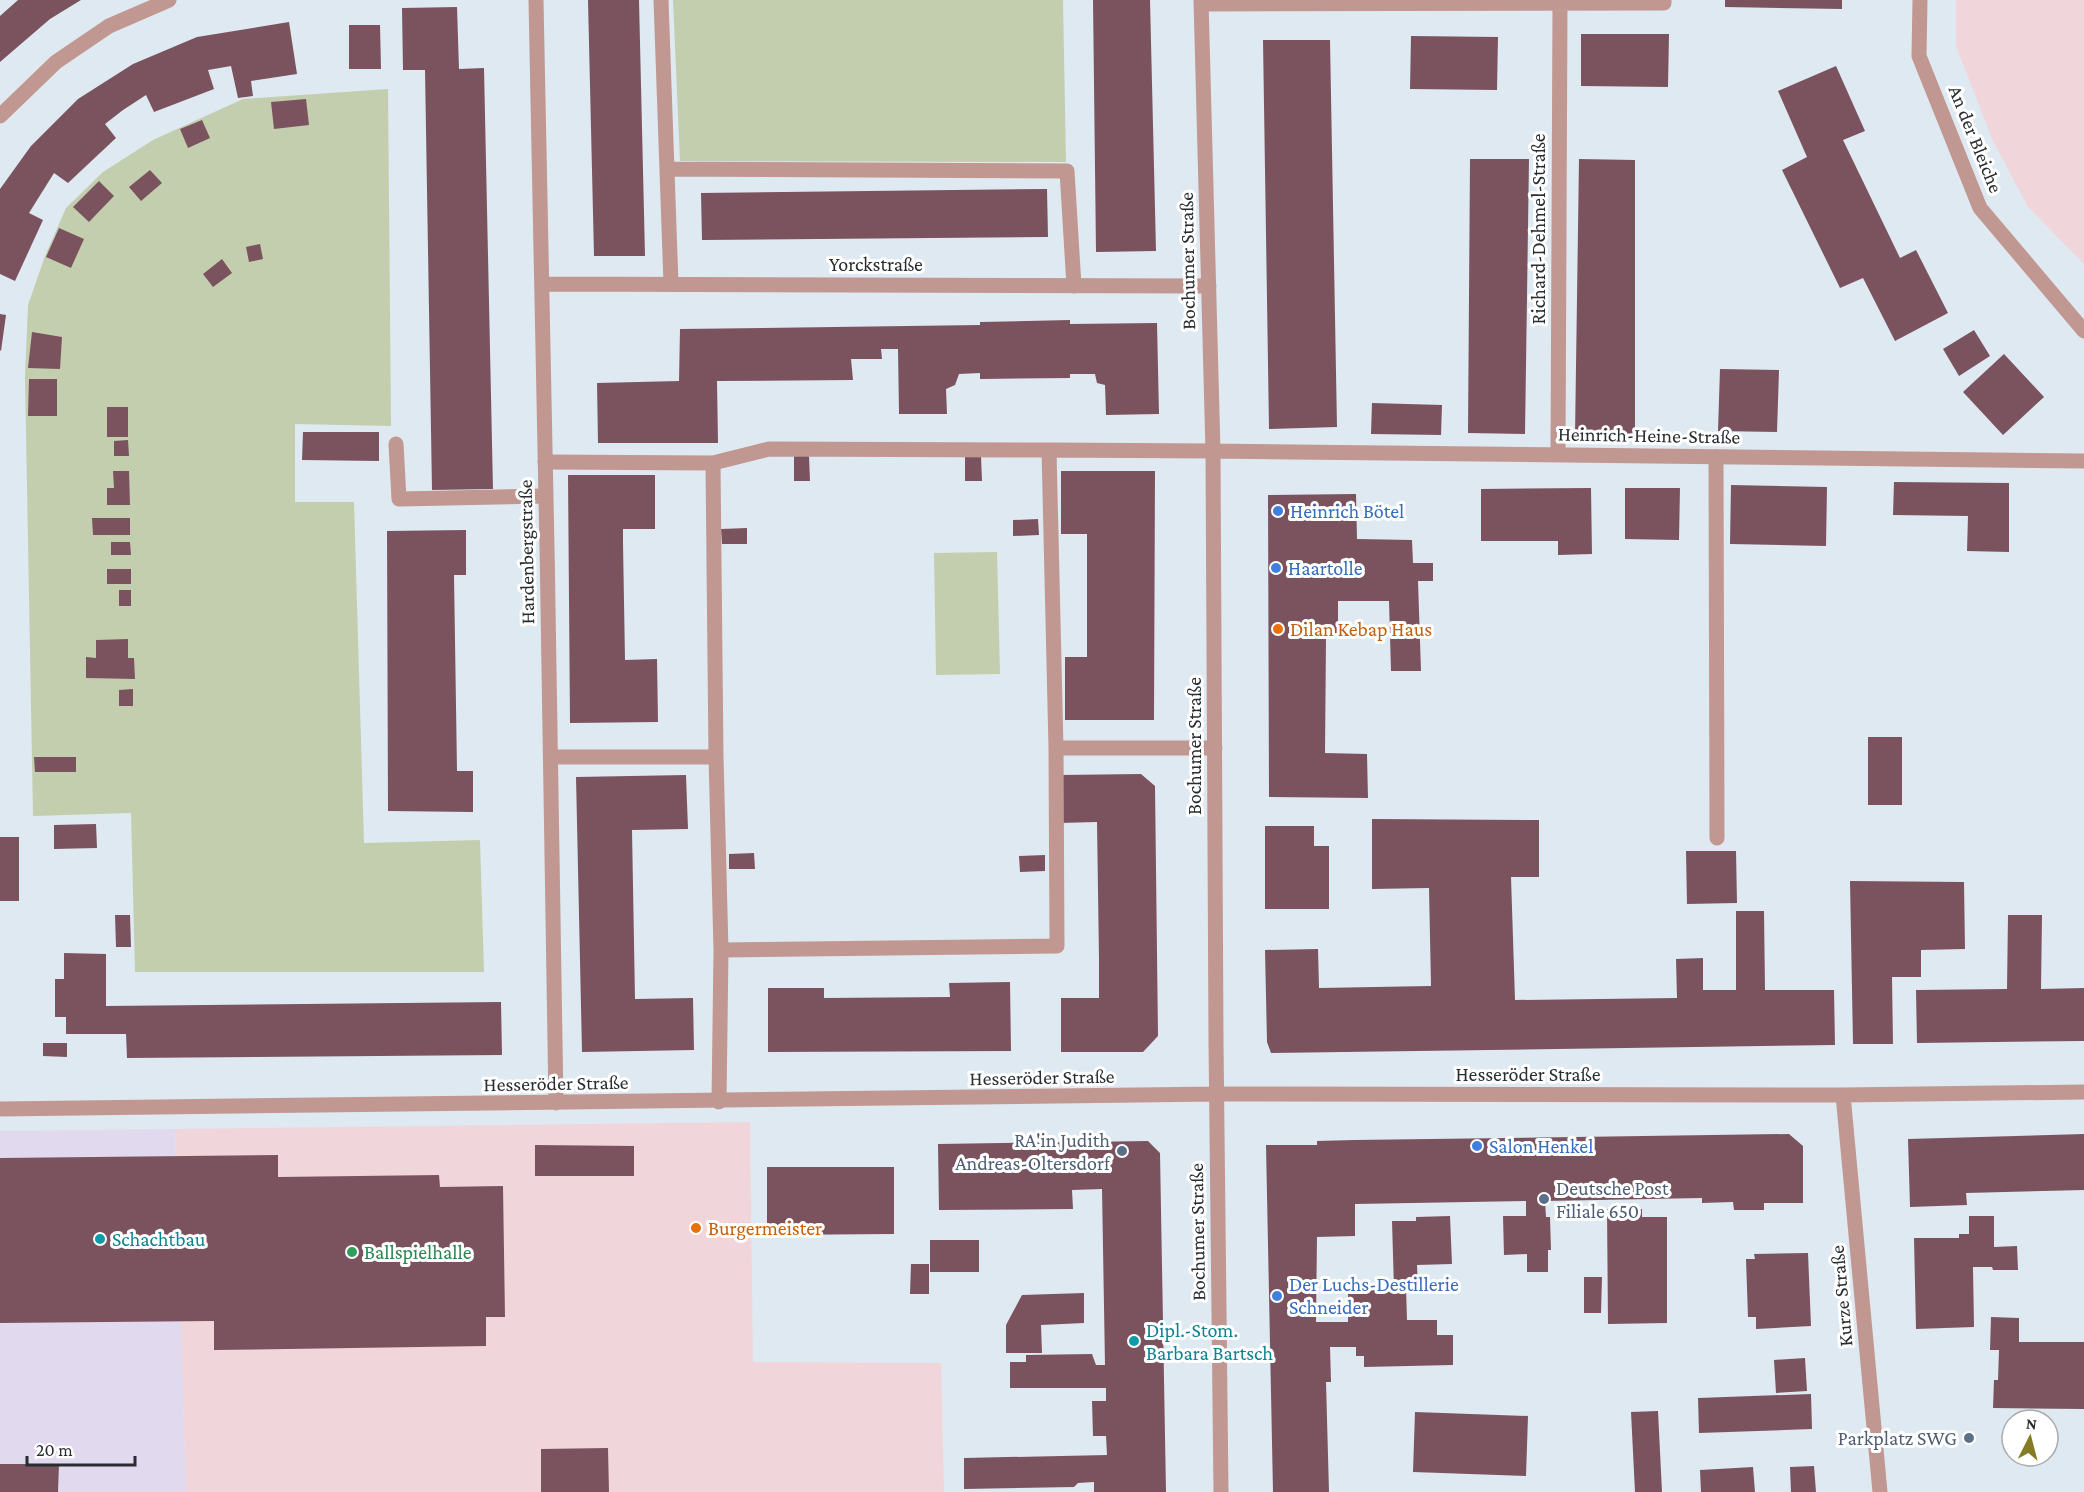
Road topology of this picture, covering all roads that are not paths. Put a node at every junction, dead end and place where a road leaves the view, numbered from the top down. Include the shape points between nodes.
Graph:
1 (169, 0) edge
2 (536, 0) edge
3 (661, 0) edge
4 (1664, 0) edge
5 (1920, 0) edge
6 (1201, 2) edge
7 (1560, 4) junction
8 (0, 116) edge
9 (667, 169) junction
10 (544, 284) junction
11 (671, 284) junction
12 (1074, 286) junction
13 (1209, 286) junction
14 (2084, 331) edge
15 (396, 444) dead end
16 (1049, 450) junction
17 (1213, 452) junction
18 (1558, 455) junction
19 (1716, 457) junction
20 (2084, 461) edge
21 (545, 462) junction
22 (713, 463) junction
23 (545, 496) junction
24 (1056, 748) junction
25 (1215, 748) junction
26 (550, 757) junction
27 (716, 757) junction
28 (1718, 838) dead end
29 (721, 950) junction
30 (2084, 1092) edge
31 (1217, 1094) junction
32 (1843, 1095) junction
33 (719, 1102) junction
34 (556, 1103) junction
35 (0, 1109) edge
36 (1221, 1492) edge
37 (1880, 1492) edge

1 - 8 street via 109,26 56,62
2 - 10 street, Hardenbergstraße
3 - 9 street
4 - 7 street
5 - 14 street, An der Bleiche via 1919,56 1980,208
6 - 7 street
6 - 13 street, Bochumer Straße
7 - 18 street, Richard-Dehmel-Straße
9 - 11 street
9 - 12 street via 1067,171
10 - 11 street, Yorckstraße
10 - 21 street, Hardenbergstraße
11 - 12 street, Yorckstraße
12 - 13 street, Yorckstraße
13 - 17 street, Bochumer Straße
15 - 23 street via 399,499
16 - 17 street, Heinrich-Heine-Straße
16 - 22 street, Heinrich-Heine-Straße via 770,449
16 - 24 street
17 - 18 street, Heinrich-Heine-Straße
17 - 25 street, Bochumer Straße
18 - 19 street, Heinrich-Heine-Straße
19 - 20 street, Heinrich-Heine-Straße
19 - 28 street
21 - 22 street, Heinrich-Heine-Straße
21 - 23 street, Hardenbergstraße
22 - 27 street
23 - 26 street, Hardenbergstraße
24 - 25 street
24 - 29 street via 1057,946
25 - 31 street, Bochumer Straße
26 - 27 street
26 - 34 street, Hardenbergstraße
27 - 29 street
29 - 33 street
30 - 32 street, Hesseröder Straße
31 - 32 street, Hesseröder Straße
31 - 33 street, Hesseröder Straße
31 - 36 street, Bochumer Straße
32 - 37 street, Kurze Straße
33 - 34 street, Hesseröder Straße
34 - 35 street, Hesseröder Straße

